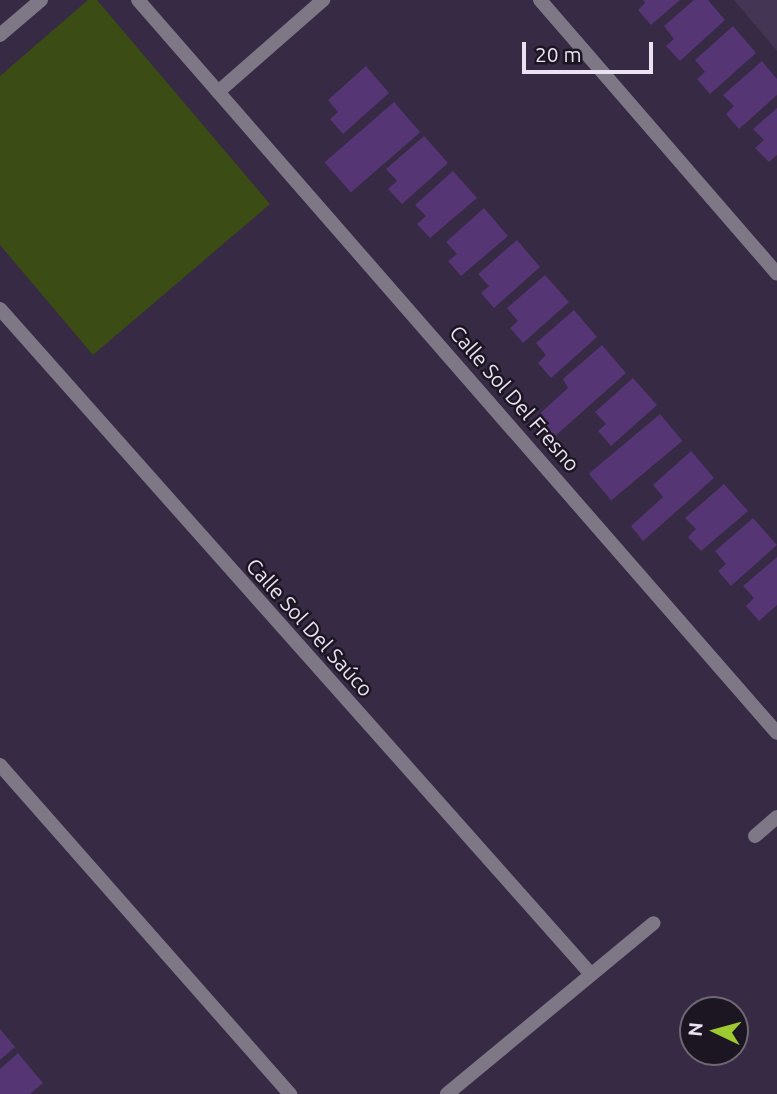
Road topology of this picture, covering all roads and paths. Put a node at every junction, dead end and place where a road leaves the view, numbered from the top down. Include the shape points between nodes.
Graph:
1 (41, 0) edge
2 (138, 0) edge
3 (323, 0) edge
4 (540, 0) edge
5 (0, 35) edge
6 (218, 92) junction
7 (777, 274) edge
8 (0, 309) edge
9 (777, 733) edge
10 (0, 765) edge
11 (777, 817) edge
12 (755, 836) dead end
13 (654, 923) dead end
14 (590, 973) junction
15 (290, 1094) edge
16 (447, 1094) edge

1 - 5 street
2 - 6 street, Calle Sol Del Fresno
3 - 6 street
4 - 7 street
6 - 9 street, Calle Sol Del Fresno
8 - 14 street, Calle Sol Del Saúco
10 - 15 street
11 - 12 street
13 - 14 street
14 - 16 street

